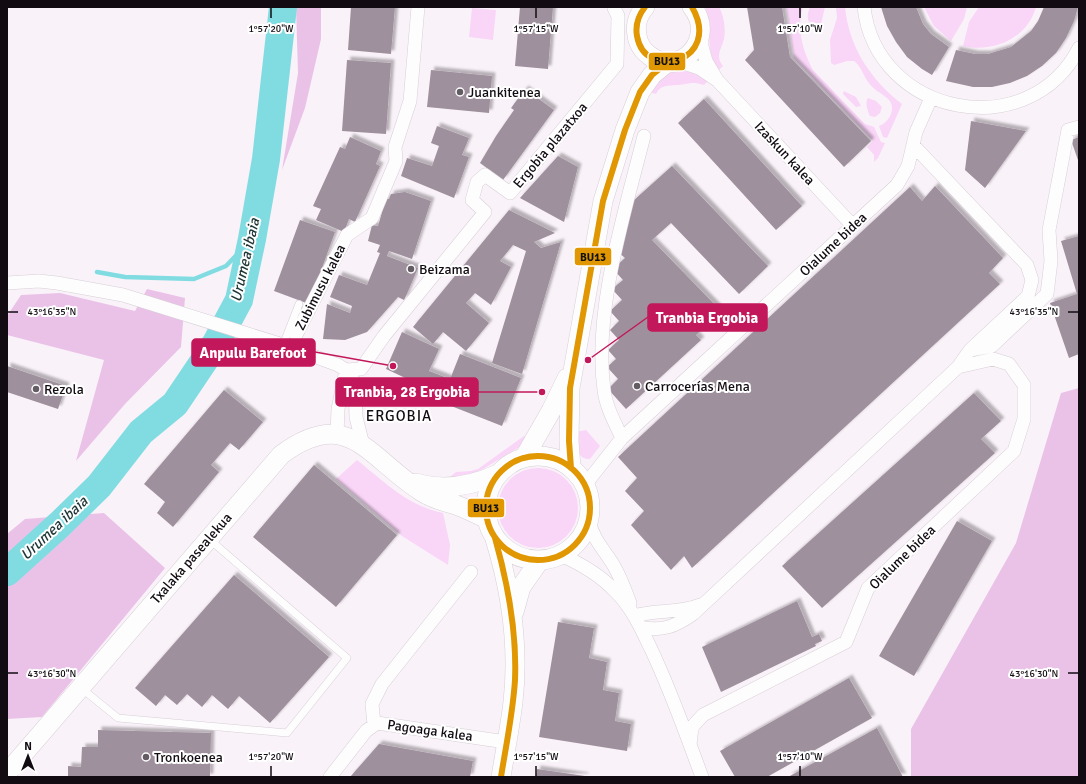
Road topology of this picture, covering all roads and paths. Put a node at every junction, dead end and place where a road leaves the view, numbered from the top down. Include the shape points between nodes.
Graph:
1 (418, 7) edge
2 (615, 7) edge
3 (693, 7) edge
4 (864, 7) edge
5 (638, 11) edge
6 (700, 39) junction
7 (641, 47) junction
8 (1079, 48) edge
9 (673, 61) junction
10 (718, 81) junction
11 (640, 92) junction
12 (931, 98) junction
13 (1079, 127) edge
14 (644, 136) dead end
15 (913, 145) junction
16 (853, 226) junction
17 (7, 283) edge
18 (299, 304) dead end
19 (296, 335) dead end
20 (279, 344) junction
21 (970, 350) junction
22 (573, 362) junction
23 (958, 367) junction
24 (346, 370) junction
25 (337, 435) junction
26 (622, 438) junction
27 (363, 445) junction
28 (524, 458) junction
29 (571, 468) junction
30 (498, 474) junction
31 (407, 481) junction
32 (585, 485) junction
33 (487, 519) junction
34 (589, 521) junction
35 (208, 538) junction
36 (495, 538) junction
37 (561, 555) junction
38 (540, 560) junction
39 (471, 572) dead end
40 (513, 621) junction
41 (637, 622) junction
42 (80, 687) junction
43 (374, 724) junction
44 (506, 742) junction
45 (690, 745) junction
46 (7, 773) edge
47 (330, 777) edge
48 (501, 777) edge
49 (702, 777) edge

1 - 19 street, Zubimusu kalea via 410,102 395,147 396,161 372,218 347,235
2 - 24 street, Ergobia plazatxoa via 618,16 617,64 510,193 485,175 477,182 472,200 486,212 384,336 361,369
3 - 6 main road via 700,23
4 - 12 street via 869,30 883,58 904,81
5 - 7 main road via 636,34
6 - 9 main road via 688,56
6 - 10 street, Izaskun kalea via 706,61
7 - 9 main road via 652,58
7 - 11 main road via 643,70
8 - 12 street via 1065,71 1053,83 1024,99 994,107 978,108
9 - 10 street, Izaskun kalea via 699,68
9 - 11 main road via 652,75
10 - 16 street, Izaskun kalea
11 - 22 main road via 603,201
12 - 15 street, Oialume bidea
13 - 21 street via 1068,130 1049,230 1051,261 1047,294 992,346
14 - 26 street via 616,247 605,314 602,363 604,391 610,413
15 - 16 street, Oialume bidea via 908,166 897,185
15 - 21 street via 1027,266 1032,275 1032,286 1028,296
16 - 26 street, Oialume bidea
17 - 20 street via 39,281 123,295
18 - 20 lane
20 - 24 street
21 - 23 street
22 - 28 main road via 552,411
22 - 29 main road via 568,415
23 - 41 street via 705,603 675,612 646,613
23 - 45 street, Oialume bidea via 993,359 1009,364 1024,385 1024,419 1014,451 868,588 846,642 702,715 692,727
24 - 25 street via 338,410
24 - 27 street via 355,384 356,417
25 - 27 main road, Txalaka pasealekua
25 - 35 main road, Txalaka pasealekua via 325,434 301,441 281,455
26 - 32 street, Oialume bidea
27 - 31 main road, Txalaka pasealekua
28 - 29 main road via 549,457
28 - 30 main road
29 - 32 main road
30 - 31 main road, Txalaka pasealekua via 469,485 453,487 422,485
30 - 33 main road via 487,495
31 - 33 main road, Txalaka pasealekua via 428,495
32 - 34 main road via 589,497
33 - 36 main road
34 - 37 main road via 579,541
34 - 41 street, Oialume bidea via 594,539 614,565 622,581
35 - 42 main road, Txalaka pasealekua
35 - 42 lane via 347,658 287,733 118,718
36 - 38 main road via 510,552 529,560
36 - 40 main road via 506,579
37 - 38 main road
37 - 41 street, Oialume bidea via 603,579 618,594
38 - 40 main road via 521,587
39 - 43 street via 382,684 372,704
40 - 44 main road via 513,701
41 - 45 street, Oialume bidea via 667,683
42 - 46 main road, Txalaka pasealekua
43 - 44 street, Pagoaga kalea via 390,724
43 - 47 street, Pagoaga kalea
44 - 48 main road
45 - 49 street, Oialume bidea

